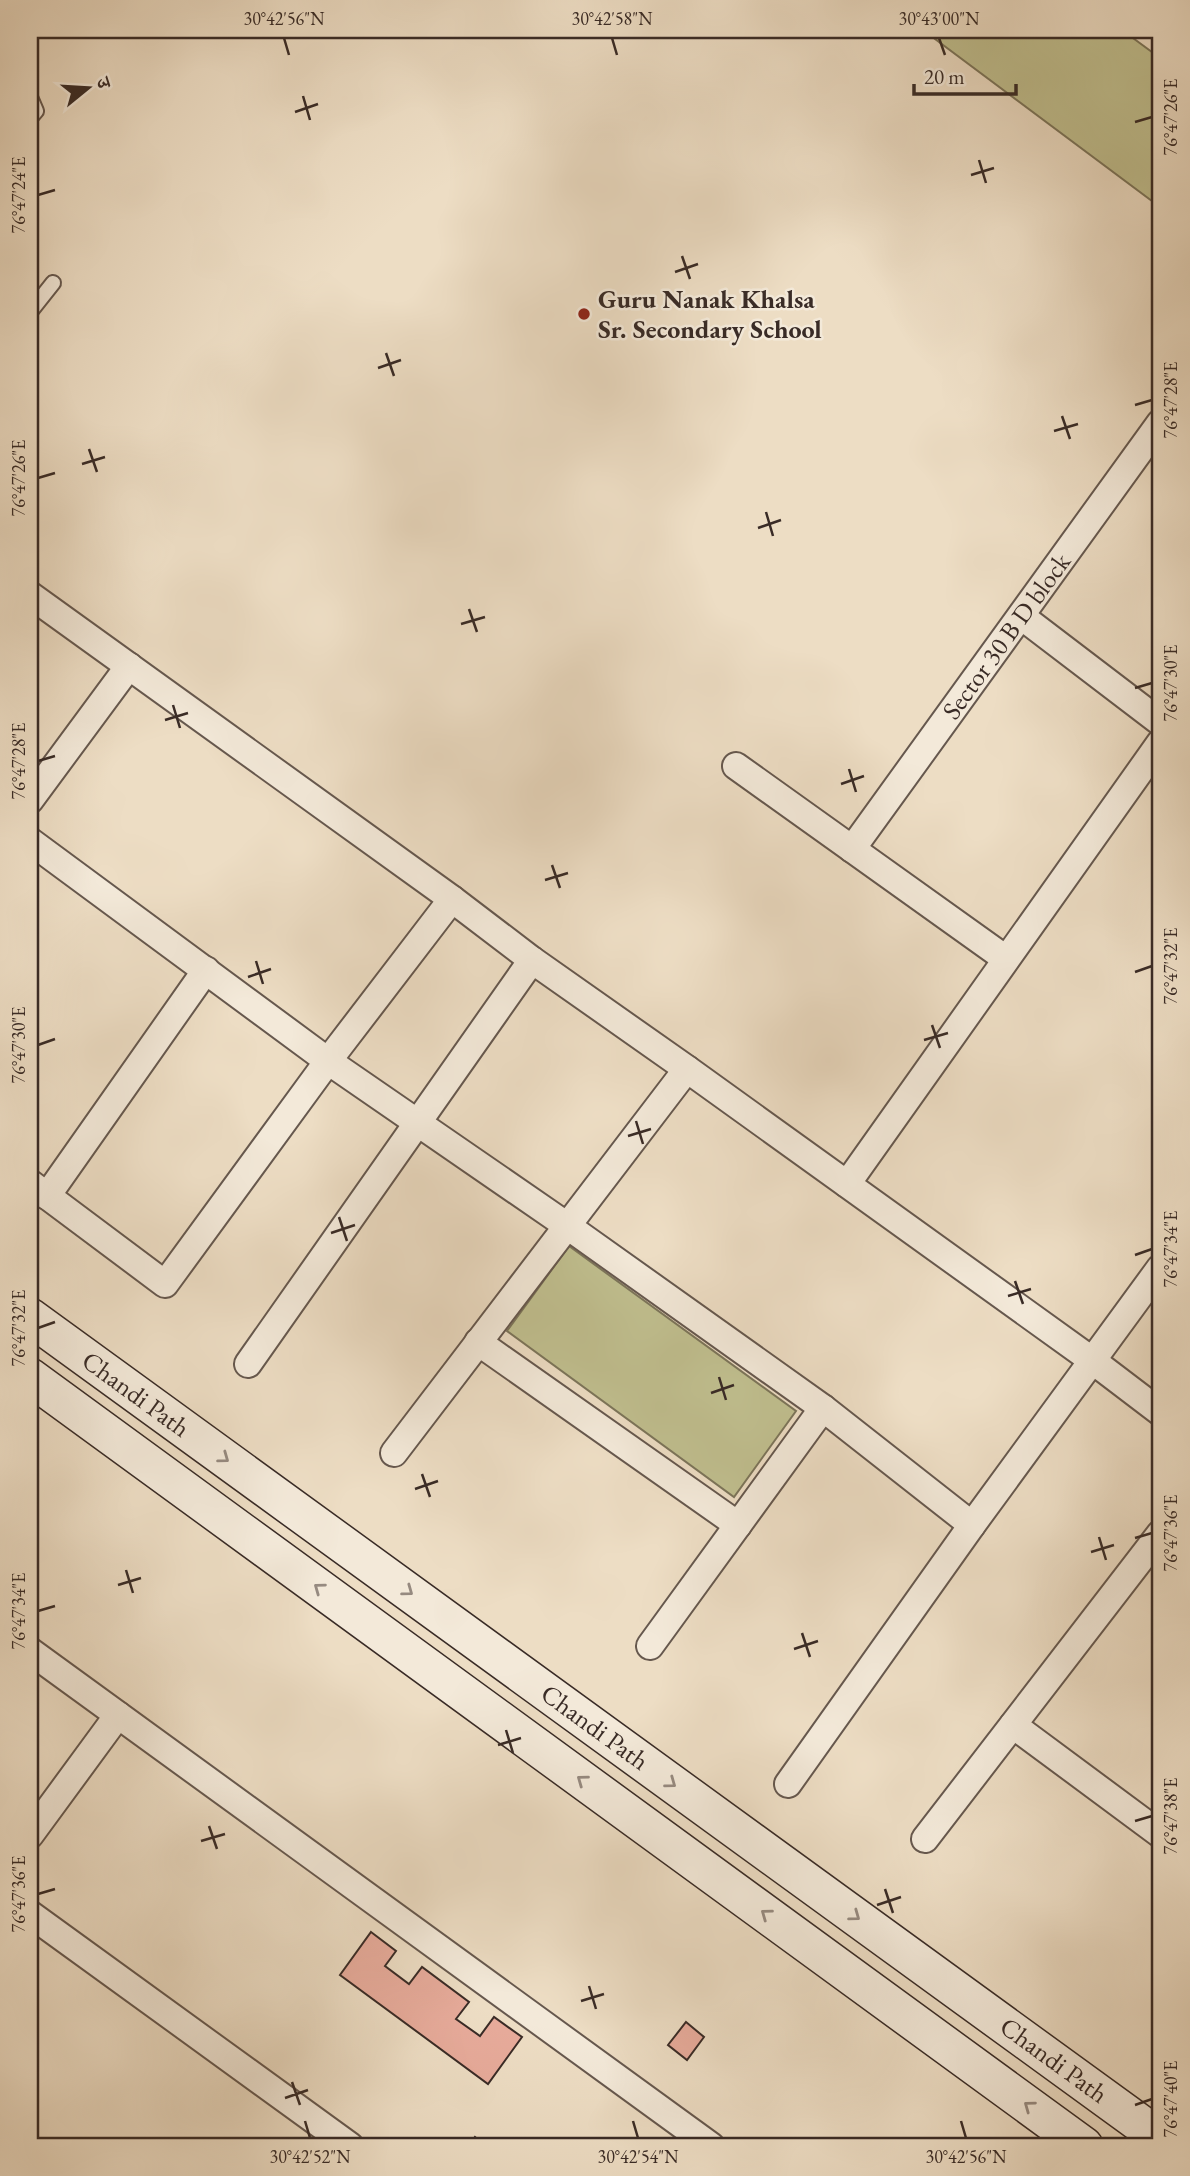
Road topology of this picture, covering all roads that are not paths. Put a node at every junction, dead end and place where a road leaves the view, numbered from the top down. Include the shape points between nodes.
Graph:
1 (30, 97) edge
2 (30, 118) edge
3 (53, 283) dead end
4 (30, 312) edge
5 (1157, 435) edge
6 (30, 594) edge
7 (1021, 615) junction
8 (129, 666) junction
9 (1160, 722) edge
10 (1160, 743) edge
11 (736, 766) dead end
12 (30, 800) edge
13 (30, 841) edge
14 (852, 849) junction
15 (452, 899) junction
16 (1006, 959) junction
17 (532, 960) junction
18 (206, 970) junction
19 (328, 1061) junction
20 (687, 1069) junction
21 (417, 1123) junction
22 (847, 1184) junction
23 (38, 1189) edge
24 (566, 1225) junction
25 (1160, 1268) edge
26 (30, 1317) edge
27 (478, 1342) junction
28 (1093, 1361) junction
29 (248, 1364) dead end
30 (30, 1377) edge
31 (823, 1408) junction
32 (1160, 1412) edge
33 (394, 1453) dead end
34 (738, 1525) junction
35 (972, 1525) junction
36 (1160, 1534) edge
37 (650, 1646) dead end
38 (30, 1651) edge
39 (118, 1715) junction
40 (1013, 1725) junction
41 (788, 1784) dead end
42 (1160, 1834) edge
43 (30, 1835) edge
44 (925, 1839) dead end
45 (30, 1914) edge
46 (1160, 2138) edge
47 (350, 2146) edge
48 (711, 2146) edge
49 (1084, 2146) edge

1 - 2 lane via 36,111
3 - 4 lane
5 - 7 street, Sector 30 B D block
6 - 8 street
7 - 9 street
7 - 14 street, Sector 30 B D block
8 - 12 street
8 - 15 street
10 - 16 street
11 - 14 street
13 - 18 street
14 - 16 street
15 - 17 street
15 - 19 street
16 - 22 street
17 - 20 street
17 - 21 street
18 - 19 street
18 - 23 street
19 - 21 street
19 - 23 street via 165,1284
20 - 22 street
20 - 24 street
21 - 24 street
21 - 29 street
22 - 28 street
24 - 27 street
24 - 31 street
25 - 28 street
26 -> 46 main road, Chandi Path
27 - 33 street
27 - 34 street
28 - 32 street
28 - 35 street
49 -> 30 main road, Chandi Path
31 - 34 street
31 - 35 street
34 - 37 street
35 - 41 street
36 - 40 street
38 - 39 street
39 - 43 street
39 - 48 street
40 - 42 street
40 - 44 street
45 - 47 street

